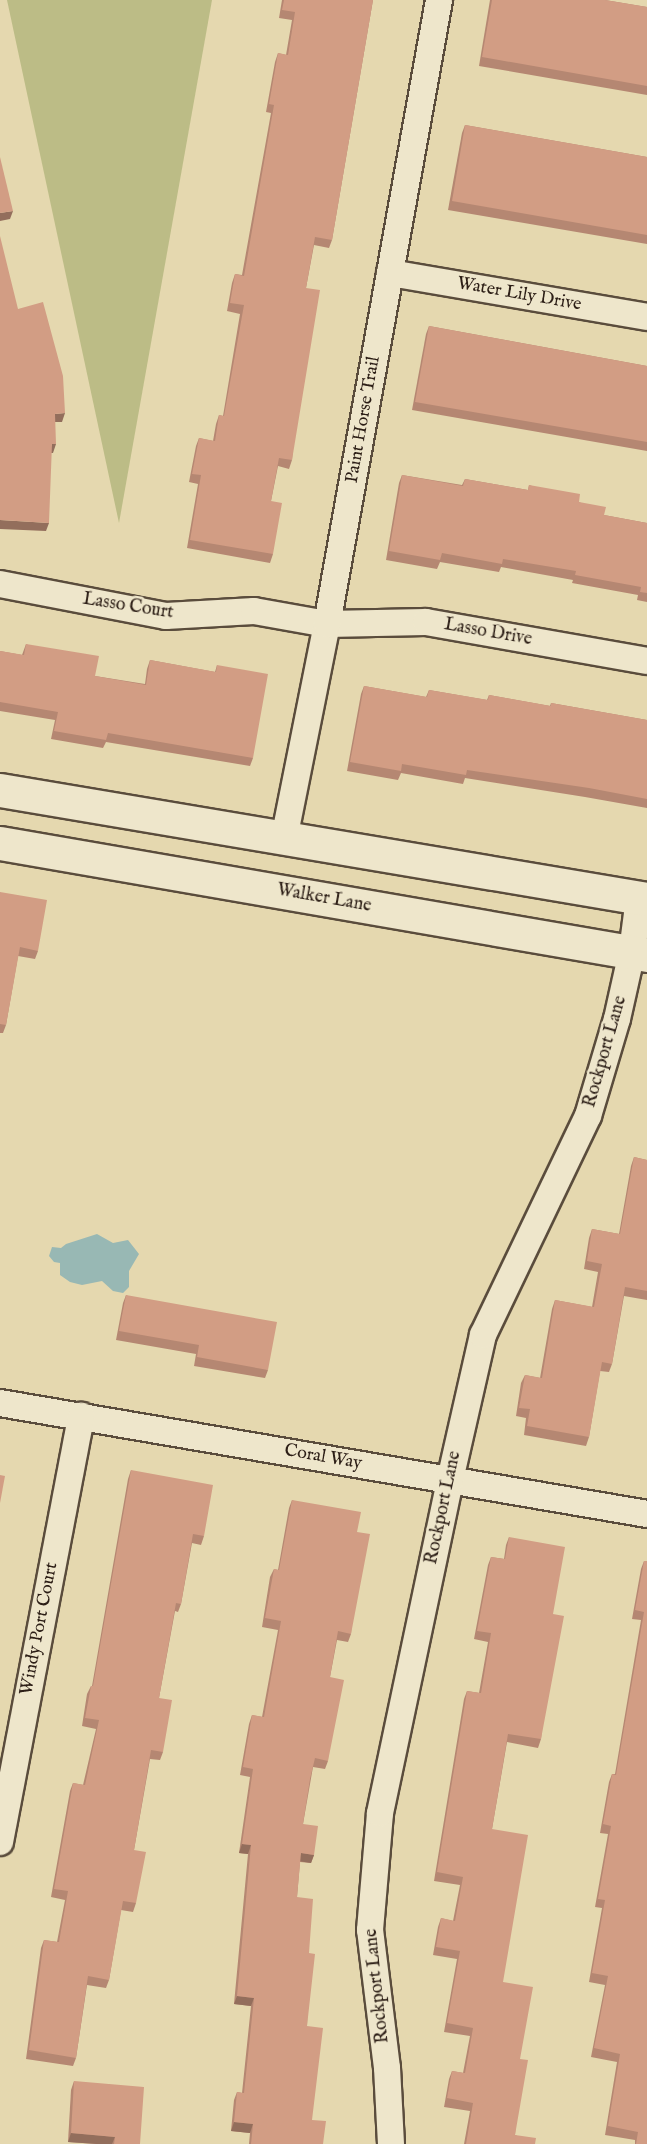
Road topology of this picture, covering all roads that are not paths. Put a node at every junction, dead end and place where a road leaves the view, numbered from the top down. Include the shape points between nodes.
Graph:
1 (439, 0) edge
2 (390, 273) junction
3 (647, 317) edge
4 (0, 584) edge
5 (327, 624) junction
6 (647, 662) edge
7 (0, 790) edge
8 (284, 839) junction
9 (0, 843) edge
10 (642, 909) edge
11 (640, 953) edge
12 (0, 1402) edge
13 (81, 1416) junction
14 (450, 1480) junction
15 (647, 1514) edge
16 (0, 1842) edge
17 (391, 2144) edge

1 - 2 street, Paint Horse Trail
2 - 3 street, Water Lily Drive
2 - 5 street, Paint Horse Trail
4 - 5 street, Lasso Court via 166,616 254,611
5 - 6 street, Lasso Drive via 426,622
5 - 8 street, Paint Horse Trail
7 - 8 street
8 - 10 street
9 - 11 street, Walker Lane
10 - 11 street, Rockport Lane
11 - 14 street, Rockport Lane via 588,1116 483,1335
12 - 13 street, Coral Way
13 - 14 street, Coral Way
13 - 16 street, Windy Port Court
14 - 15 street, Coral Way
14 - 17 street, Rockport Lane via 381,1813 374,1884 370,1930 387,2068

